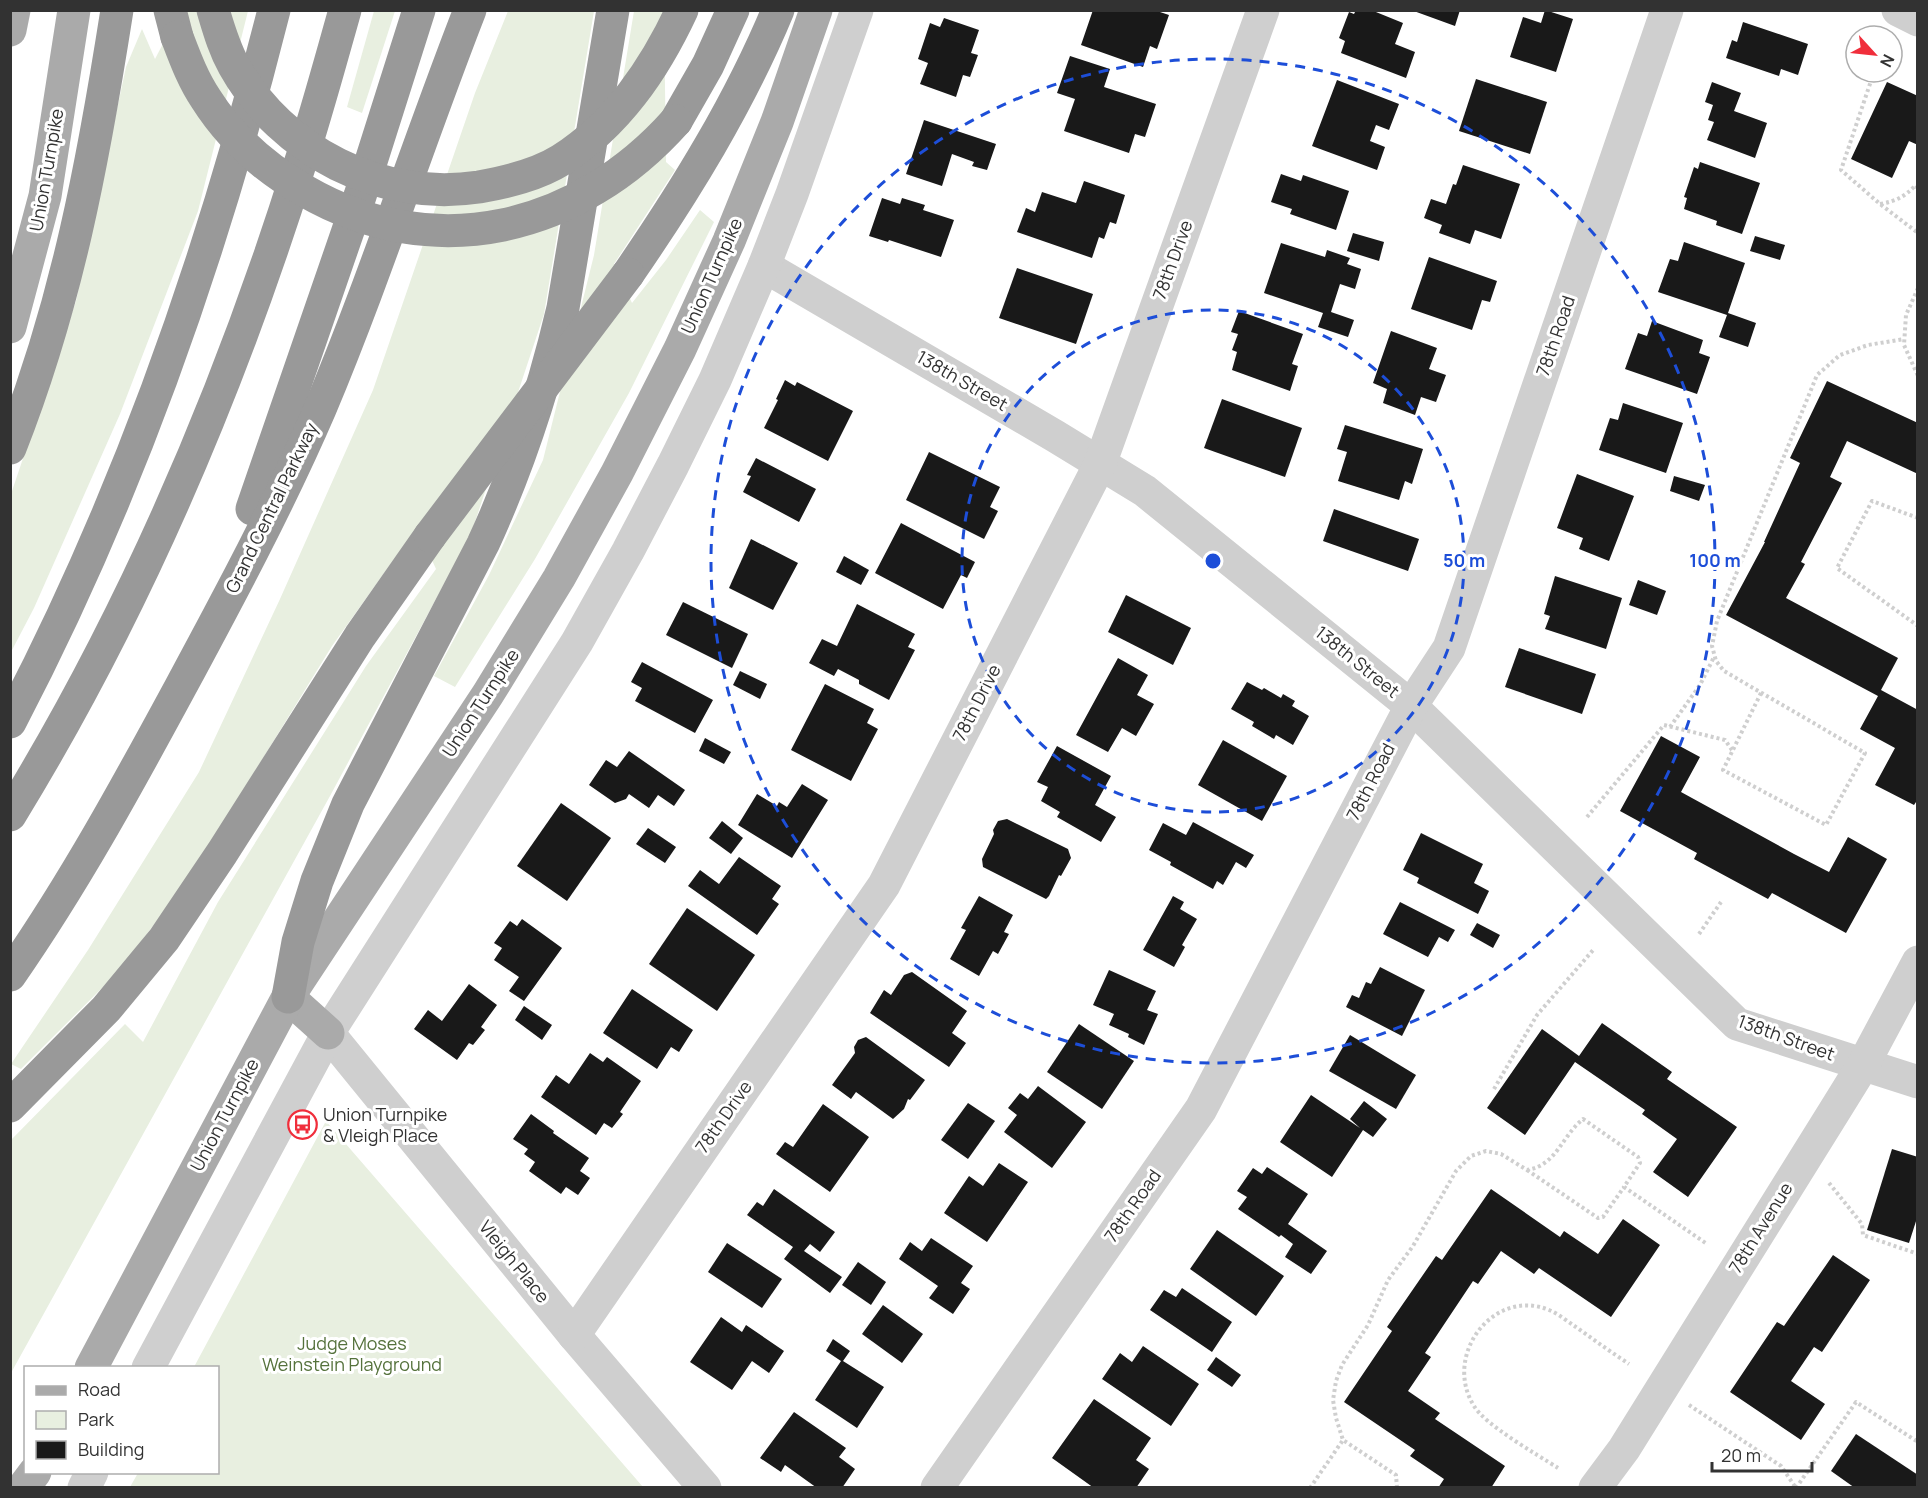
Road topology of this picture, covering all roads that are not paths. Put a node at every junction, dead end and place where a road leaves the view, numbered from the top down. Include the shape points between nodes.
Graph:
1 (14, 10) edge
2 (74, 10) edge
3 (117, 10) edge
4 (213, 10) edge
5 (274, 10) edge
6 (345, 10) edge
7 (420, 10) edge
8 (470, 10) edge
9 (613, 10) edge
10 (682, 10) edge
11 (734, 10) edge
12 (778, 10) edge
13 (816, 10) edge
14 (857, 10) edge
15 (1263, 10) edge
16 (1667, 10) edge
17 (1898, 10) edge
18 (1917, 20) edge
19 (174, 24) edge
20 (10, 30) edge
21 (33, 245) junction
22 (764, 266) junction
23 (10, 299) edge
24 (10, 327) edge
25 (10, 448) edge
26 (1100, 464) junction
27 (208, 636) junction
28 (1411, 706) junction
29 (10, 723) edge
30 (10, 815) edge
31 (1917, 962) edge
32 (10, 975) edge
33 (288, 997) junction
34 (328, 1033) junction
35 (1863, 1065) junction
36 (1917, 1082) edge
37 (10, 1106) edge
38 (574, 1335) junction
39 (92, 1366) edge
40 (149, 1366) edge
41 (35, 1474) edge
42 (36, 1474) edge
43 (91, 1474) edge
44 (23, 1488) edge
45 (29, 1488) edge
46 (84, 1488) edge
47 (705, 1488) edge
48 (937, 1488) edge
49 (1595, 1488) edge

1 - 20 main road
2 - 21 main road, Union Turnpike via 54,146
3 - 25 highway via 94,154 72,256 52,329
4 - 10 highway, bridge via 221,38 249,89 272,116 311,150 356,174 406,188 436,190 497,184 531,174 583,144 628,100 667,42
5 - 29 highway via 224,194 176,345 66,611
6 - 30 highway via 276,238 197,448 102,653
7 - 27 highway via 316,327
8 - 27 highway, Grand Central Parkway via 319,411
9 - 33 highway via 563,308 533,417 483,544 348,804 301,932
11 - 19 highway, bridge via 676,121 610,179 537,217 470,231 438,232 376,221 318,199 266,165 222,122 205,98
12 - 37 highway, bridge via 734,105 628,274 430,536 360,636 164,939 106,1009
13 - 33 main road, Union Turnpike via 777,123 703,300 601,504 488,694
14 - 22 street
15 - 26 street, 78th Drive
16 - 28 street, 78th Road via 1449,648
17 - 18 street
21 - 23 main road
21 - 24 main road, Union Turnpike
22 - 26 street, 138th Street
22 - 34 street via 673,465 577,642
26 - 28 street, 138th Street via 1145,491
26 - 38 street, 78th Drive via 884,885
27 - 32 highway, Grand Central Parkway via 110,817
28 - 35 street, 138th Street via 1737,1024
28 - 48 street, 78th Road via 1201,1109
31 - 35 street, 78th Avenue
33 - 34 main road
33 - 39 main road, Union Turnpike
34 - 38 street, Vleigh Place
34 - 40 street
35 - 36 street, 138th Street
35 - 49 street, 78th Avenue via 1624,1449
38 - 47 street, Vleigh Place
41 - 44 main road
42 - 45 main road
43 - 46 street

